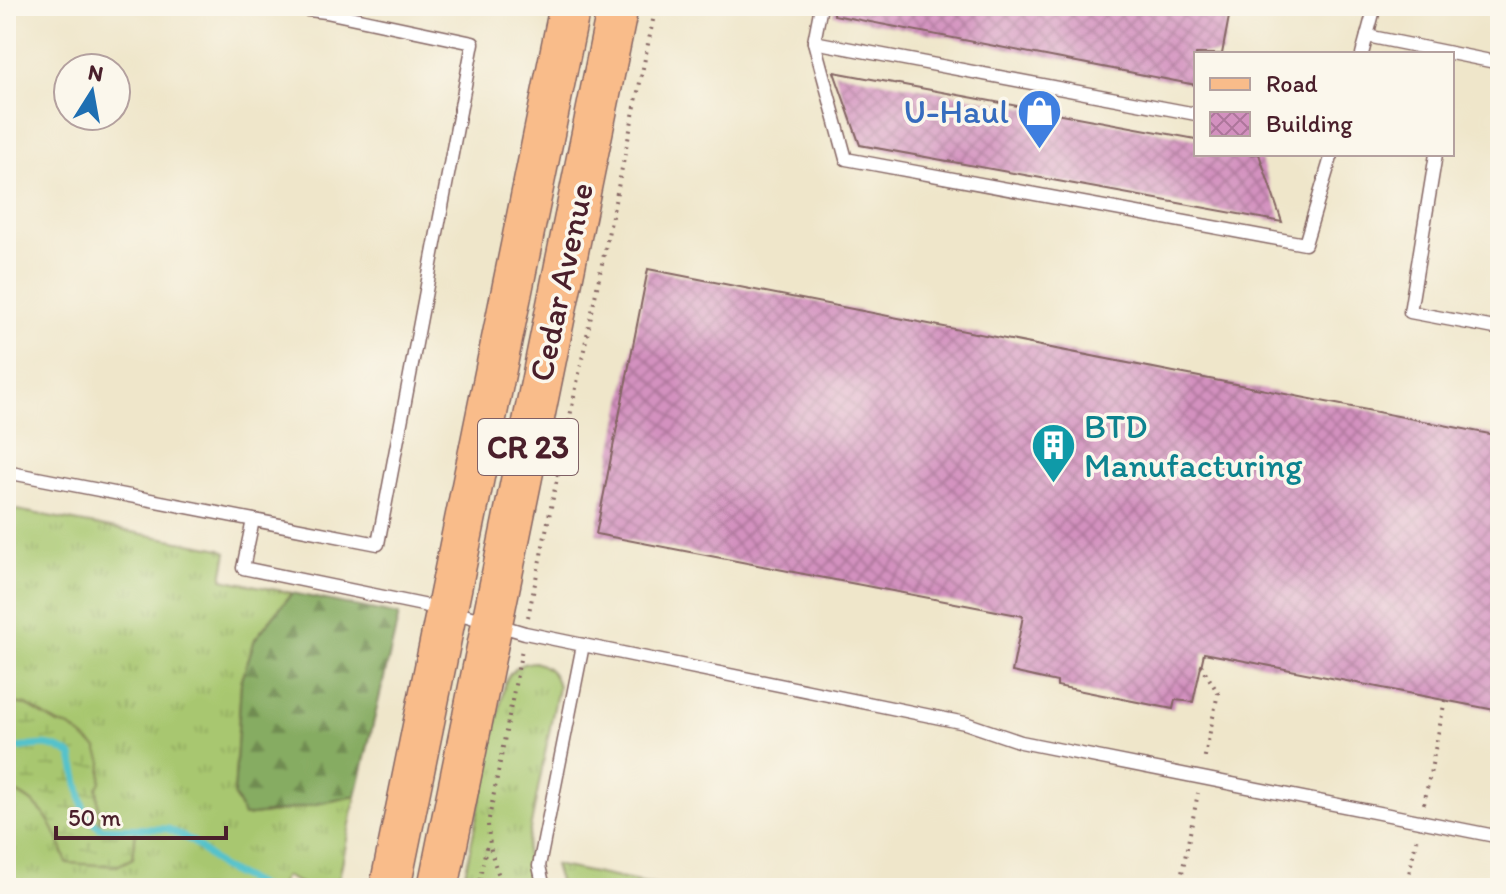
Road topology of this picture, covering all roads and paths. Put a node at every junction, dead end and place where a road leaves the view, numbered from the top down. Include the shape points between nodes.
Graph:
1 (276, 6) edge
2 (568, 6) edge
3 (618, 6) edge
4 (656, 6) edge
5 (821, 6) edge
6 (1375, 6) edge
7 (357, 12) edge
8 (1367, 36) junction
9 (814, 42) junction
10 (1363, 52) edge
11 (1439, 52) edge
12 (1454, 55) edge
13 (1500, 63) edge
14 (1194, 114) edge
15 (1331, 156) edge
16 (1436, 156) edge
17 (1500, 329) edge
18 (6, 472) edge
19 (253, 520) junction
20 (447, 610) junction
21 (508, 629) junction
22 (583, 645) junction
23 (1445, 700) dead end
24 (1420, 821) junction
25 (489, 835) junction
26 (1500, 837) edge
27 (390, 888) edge
28 (438, 888) edge
29 (478, 888) edge
30 (505, 888) edge
31 (544, 888) edge
32 (1406, 888) edge

1 - 7 lane
2 - 20 main road, Cedar Avenue / CR 23
3 - 21 main road, Cedar Avenue / CR 23
4 - 21 path
5 - 9 lane
6 - 8 lane
7 - 19 lane via 473,43 378,544
8 - 10 lane
8 - 11 lane
9 - 14 lane
9 - 15 lane via 846,159 1305,244
12 - 13 lane
16 - 17 lane via 1410,312
18 - 19 lane
19 - 20 lane via 243,568
20 - 21 lane
20 - 27 main road, Cedar Avenue / CR 23
21 - 22 lane
21 - 25 path
21 - 28 main road, Cedar Avenue / CR 23
22 - 24 lane via 965,723 1021,742
22 - 31 lane via 539,866
23 - 24 path
24 - 26 lane
24 - 32 path
25 - 29 path
25 - 30 path

